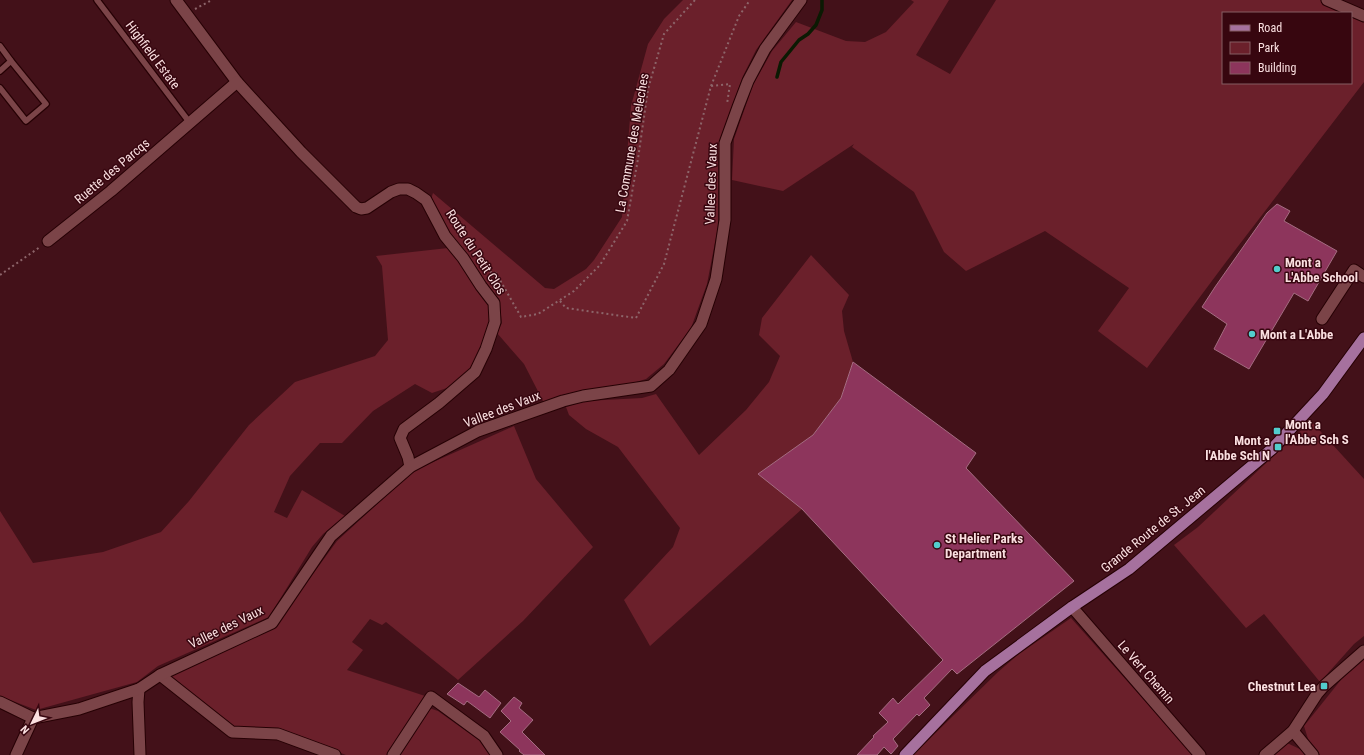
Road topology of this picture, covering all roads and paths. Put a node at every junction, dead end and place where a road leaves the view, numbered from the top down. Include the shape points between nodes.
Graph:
1 (97, 0) edge
2 (176, 0) edge
3 (212, 0) edge
4 (695, 0) edge
5 (750, 0) edge
6 (801, 0) edge
7 (1326, 0) edge
8 (186, 14) junction
9 (1364, 16) edge
10 (0, 46) edge
11 (10, 61) junction
12 (0, 71) edge
13 (237, 82) junction
14 (711, 86) junction
15 (0, 88) edge
16 (726, 107) dead end
17 (191, 124) junction
18 (48, 241) joint
19 (0, 275) edge
20 (1364, 275) edge
21 (481, 286) junction
22 (560, 302) junction
23 (1322, 319) dead end
24 (1364, 338) edge
25 (410, 467) junction
26 (1072, 607) junction
27 (1364, 651) edge
28 (160, 674) junction
29 (139, 689) junction
30 (0, 702) edge
31 (33, 718) junction
32 (1293, 731) junction
33 (16, 755) edge
34 (140, 755) edge
35 (335, 755) edge
36 (393, 755) edge
37 (497, 755) edge
38 (905, 755) edge
39 (1200, 755) edge
40 (1265, 755) edge
41 (1313, 755) edge

1 - 17 lane, Highfield Estate
2 - 8 street, Route du Petit Clos
3 - 8 path
4 - 22 path, La Commune des Meleches via 664,34 648,89 627,221 600,265
5 - 14 path via 739,16
6 - 25 street, Vallee des Vaux via 765,49 748,81 725,143 725,220 716,280 701,324 669,370 651,386 563,401 478,431
7 - 9 street
8 - 13 street, Route du Petit Clos
10 - 11 lane
11 - 12 lane
11 - 15 lane via 46,104 26,121
13 - 17 street, Ruette des Parcqs
13 - 21 street, Route du Petit Clos via 356,207 361,210 367,208 390,192 399,189 416,192 426,200 446,236
14 - 16 path via 730,84
14 - 22 path via 664,264 636,318 566,308
17 - 18 street, Ruette des Parcqs
18 - 19 path
20 - 23 street via 1354,270
21 - 22 path, La Commune des Meleches via 484,271 496,273 521,317 538,314
21 - 25 street, Route du Petit Clos via 494,303 496,322 486,349 475,372 404,430 400,438
24 - 26 main road, Grande Route de St. Jean via 1323,394 1272,449 1129,569
25 - 28 street, Vallee des Vaux via 331,536 272,622
26 - 38 main road, Grande Route de St. Jean via 985,671
26 - 39 street, Le Vert Chemin
27 - 32 street via 1320,690
28 - 29 street, Vallee des Vaux
28 - 35 street via 232,732 278,734
29 - 31 street, Vallee des Vaux via 79,709
29 - 34 street
30 - 31 street
31 - 33 street
32 - 40 street
32 - 41 street
36 - 37 street via 431,697 484,736

